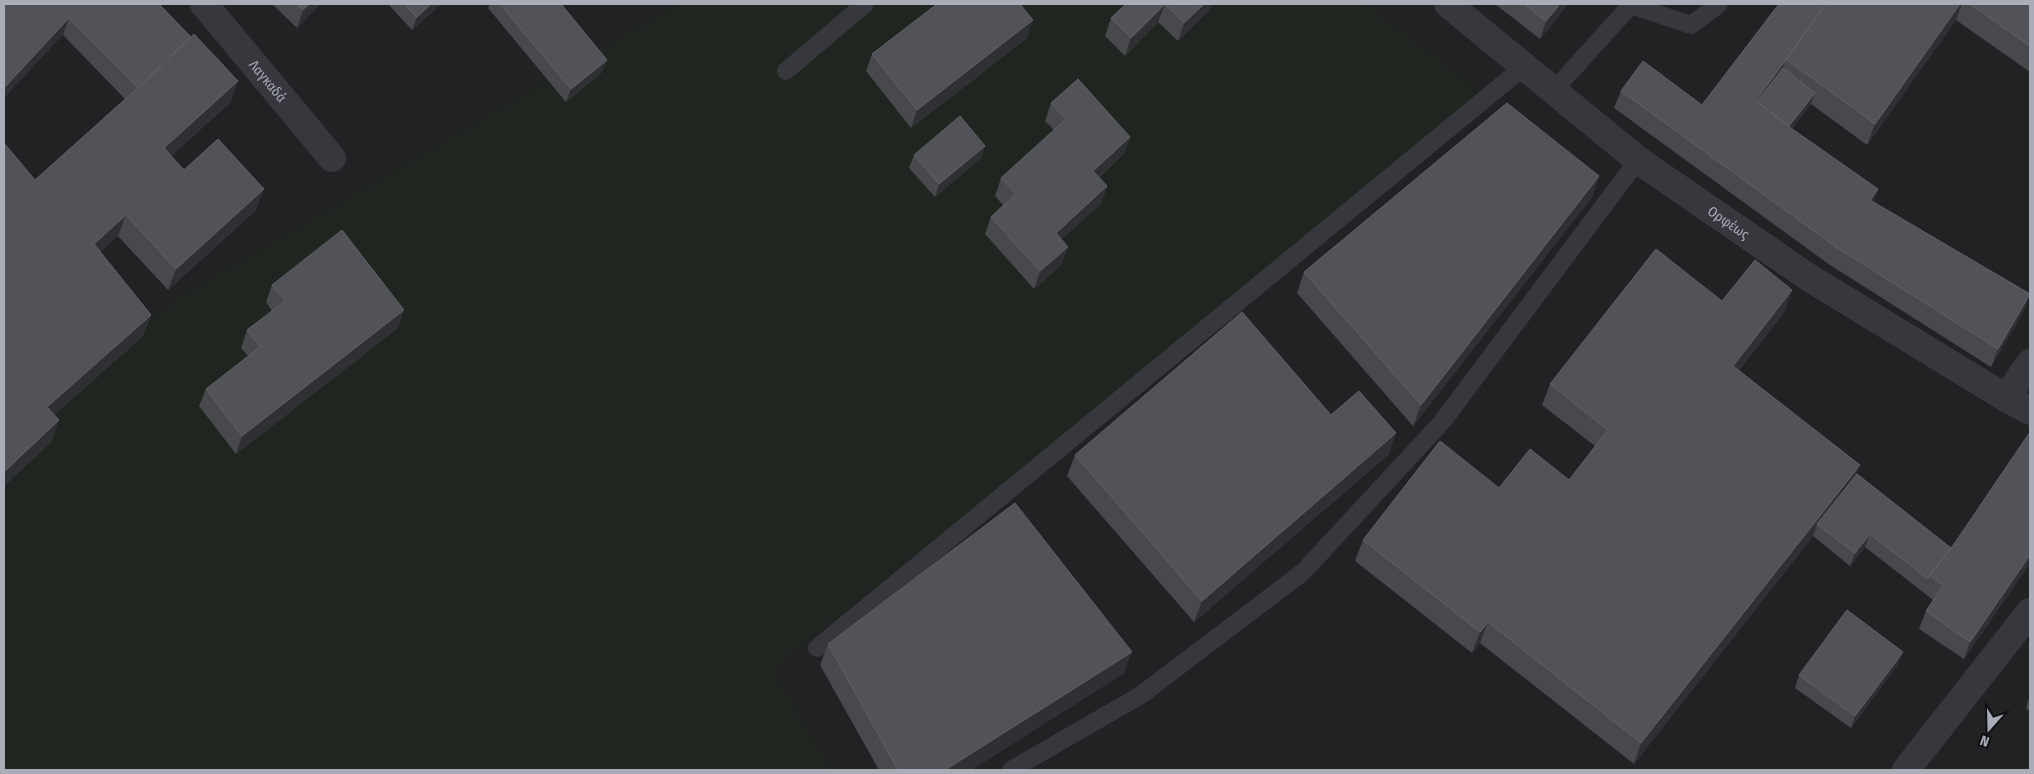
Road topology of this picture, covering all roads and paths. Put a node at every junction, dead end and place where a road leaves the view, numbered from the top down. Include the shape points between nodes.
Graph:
1 (204, 4) edge
2 (865, 4) edge
3 (1448, 4) edge
4 (1631, 4) edge
5 (1720, 4) edge
6 (1525, 66) junction
7 (786, 71) dead end
8 (1554, 90) junction
9 (332, 158) dead end
10 (1638, 160) junction
11 (2030, 363) edge
12 (2006, 398) junction
13 (2030, 411) edge
14 (2030, 612) edge
15 (816, 648) dead end
16 (1011, 770) edge
17 (1906, 770) edge

1 - 9 street, Λαγκαδά
2 - 7 lane
3 - 6 street, Ορφέως
4 - 5 lane via 1691,25
4 - 8 lane
6 - 8 street, Ορφέως
6 - 15 lane
8 - 10 street, Ορφέως
10 - 12 street, Ορφέως via 1808,277
10 - 16 lane via 1442,422 1303,572 1141,695
11 - 12 street
12 - 13 street, Ορφέως
14 - 17 street

